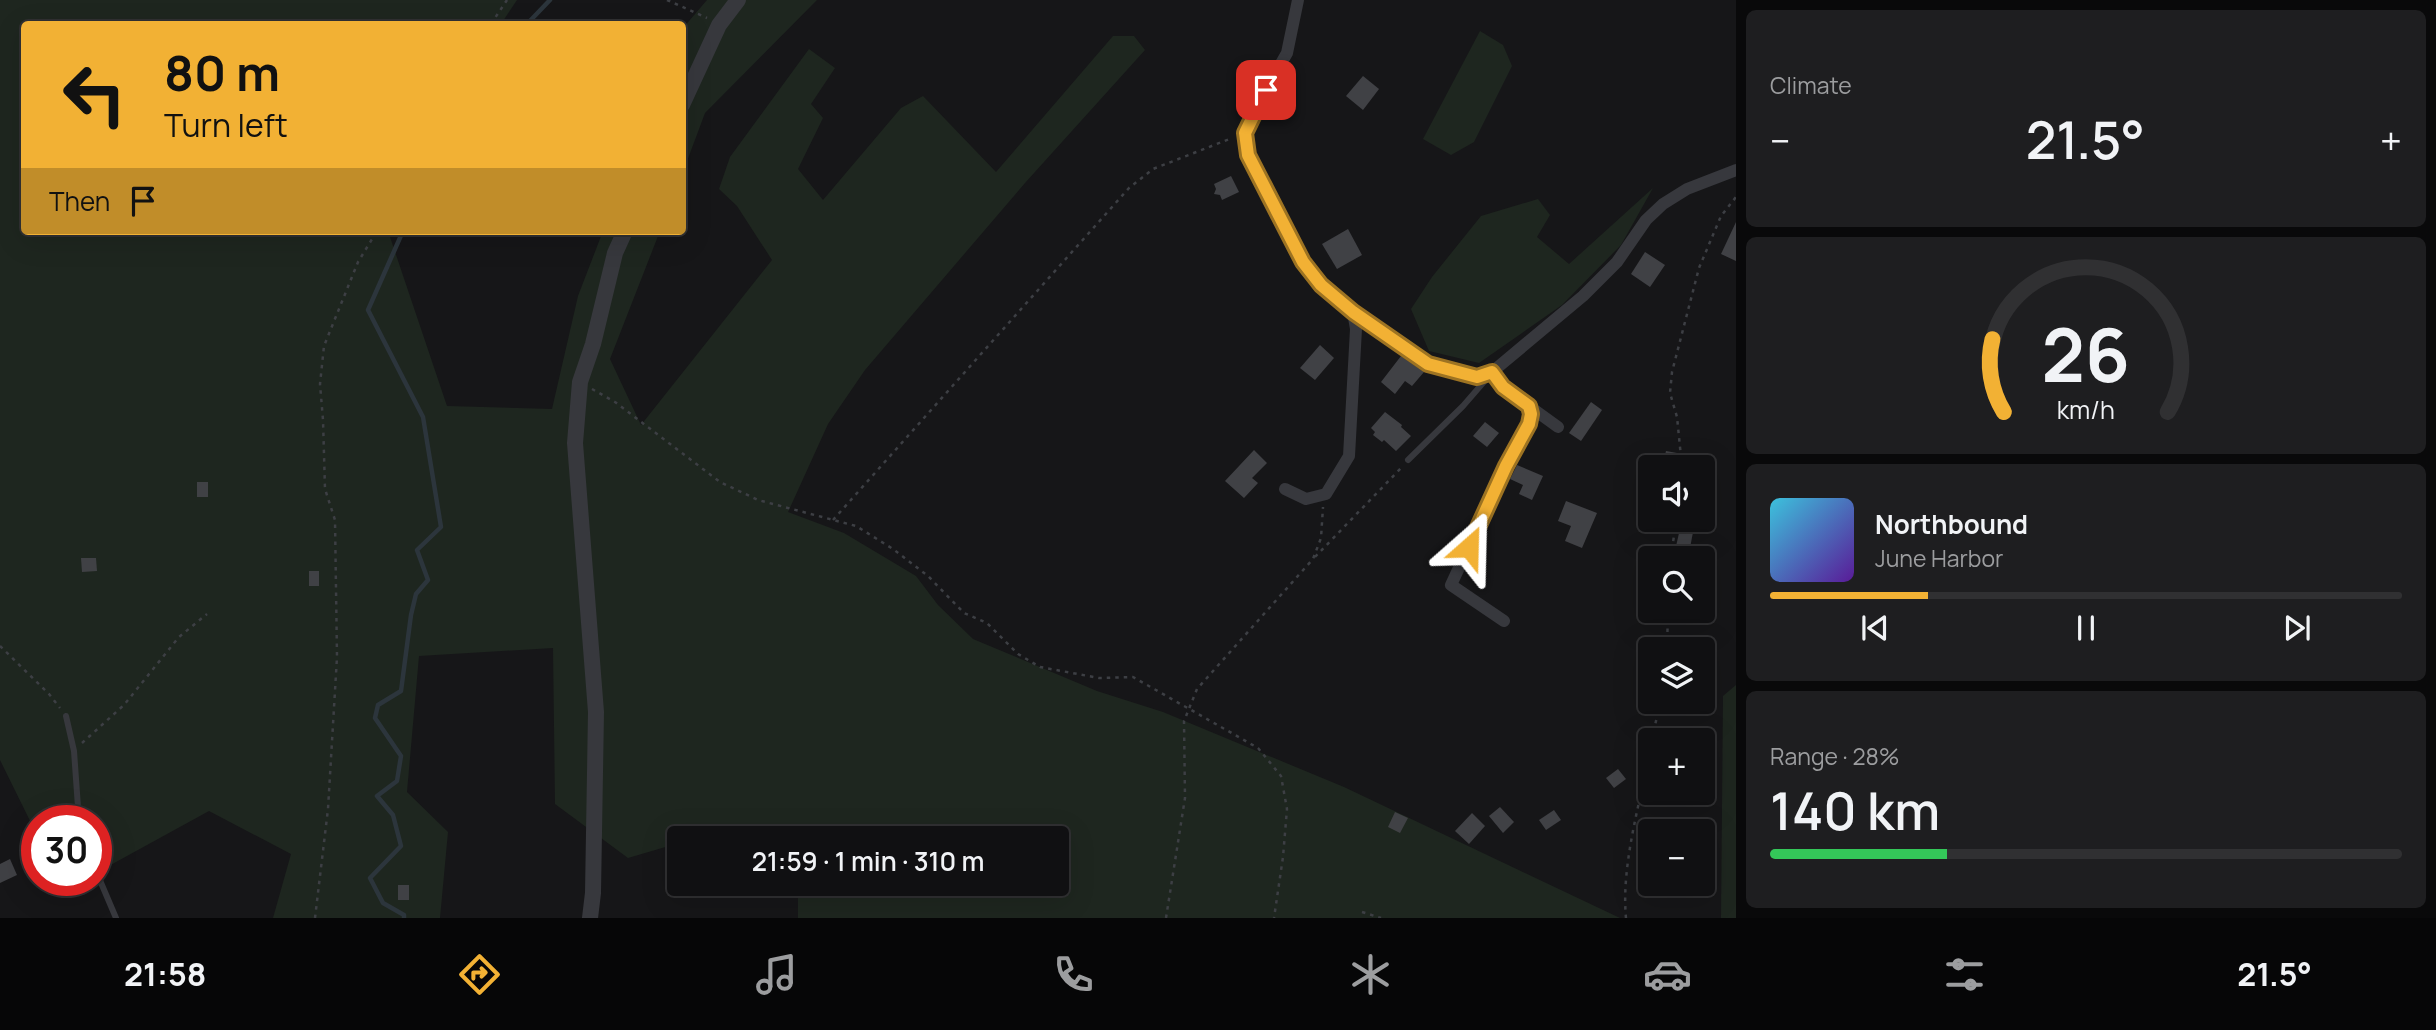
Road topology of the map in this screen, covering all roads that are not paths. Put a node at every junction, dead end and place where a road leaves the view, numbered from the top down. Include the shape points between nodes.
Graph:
1 (738, 0) edge
2 (1298, 0) edge
3 (686, 96) edge
4 (1736, 170) edge
5 (623, 235) edge
6 (1353, 312) junction
7 (1492, 372) junction
8 (1529, 406) junction
9 (1558, 427) dead end
10 (1408, 460) road end
11 (1284, 489) dead end
12 (1504, 621) dead end
13 (66, 716) road end
14 (78, 805) edge
15 (107, 896) edge
16 (116, 918) edge
17 (590, 918) edge

1 - 3 street via 719,26
2 - 6 street via 1287,53 1245,133 1248,155 1303,262 1321,285
4 - 7 street via 1663,204 1584,296
5 - 17 street via 580,382 575,443 596,712
6 - 7 street via 1428,364 1477,377
6 - 11 street via 1349,456 1326,494 1306,499
7 - 8 street via 1503,387
7 - 10 lane
8 - 9 street
8 - 12 street via 1529,424 1451,585
13 - 14 lane
15 - 16 lane

